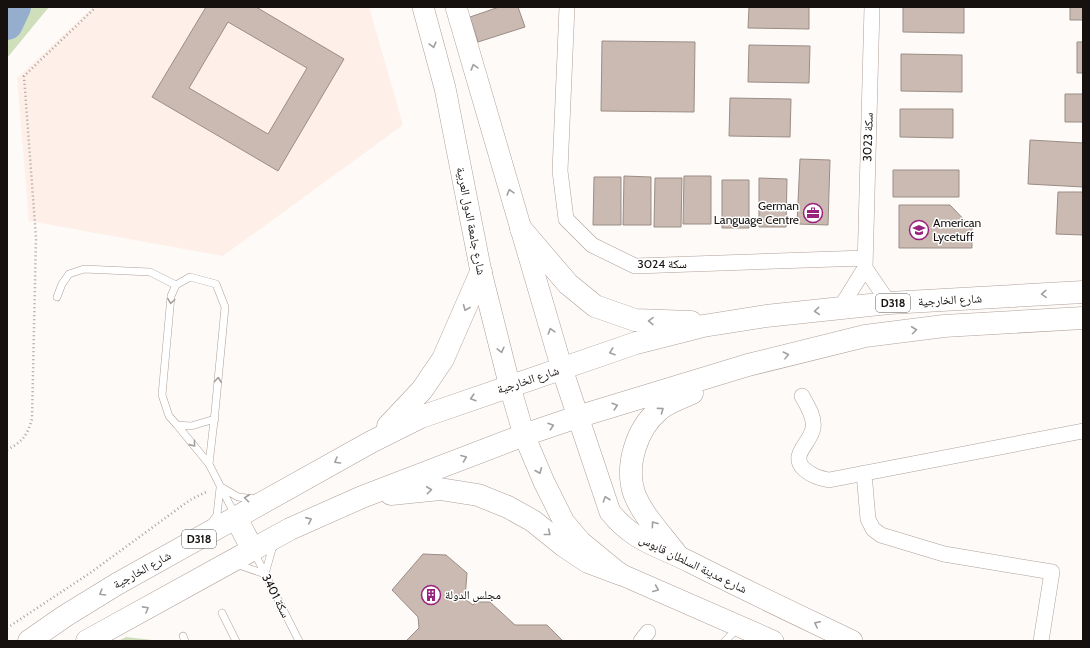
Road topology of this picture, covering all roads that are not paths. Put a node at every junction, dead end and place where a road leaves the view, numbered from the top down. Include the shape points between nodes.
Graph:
1 (423, 7) edge
2 (456, 7) edge
3 (567, 7) edge
4 (872, 7) edge
5 (521, 229) junction
6 (865, 263) junction
7 (481, 272) junction
8 (176, 285) junction
9 (1083, 292) edge
10 (57, 297) dead end
11 (889, 304) junction
12 (839, 310) junction
13 (1083, 318) edge
14 (703, 326) junction
15 (748, 364) junction
16 (562, 369) junction
17 (510, 387) junction
18 (802, 396) dead end
19 (577, 417) junction
20 (214, 419) junction
21 (177, 425) junction
22 (1083, 431) edge
23 (524, 435) junction
24 (371, 442) junction
25 (209, 464) junction
26 (864, 473) junction
27 (220, 486) junction
28 (277, 495) junction
29 (362, 497) junction
30 (236, 518) junction
31 (290, 529) junction
32 (201, 537) junction
33 (253, 550) junction
34 (677, 555) junction
35 (221, 568) junction
36 (265, 574) junction
37 (620, 574) junction
38 (222, 613) dead end
39 (740, 626) junction
40 (29, 641) edge
41 (87, 641) edge
42 (236, 641) edge
43 (299, 641) edge
44 (725, 641) edge
45 (773, 641) edge
46 (852, 641) edge
47 (1041, 641) edge

1 -> 7 main road, شارع جامعة الدول العربية via 445,88
5 -> 2 main road
3 - 6 street, سكة 3024 via 560,171 566,218 592,245 635,266
4 - 6 street, سكة 3023
14 -> 5 main road via 689,321 635,320 596,306 568,284
16 -> 5 main road
6 - 11 street
6 - 12 street
7 -> 17 main road, شارع جامعة الدول العربية
7 -> 24 main road via 443,359 405,410
8 - 10 lane via 150,272 84,269 69,274
20 -> 8 lane via 225,307 216,284 190,277
8 -> 21 lane via 171,296 162,395 169,416
9 -> 11 main road, شارع الخارجية / D318
11 - 12 main road, شارع الخارجية / D318
12 -> 14 main road, شارع الخارجية / D318 via 766,316
15 -> 13 main road via 865,336 944,326
14 -> 16 main road, شارع الخارجية / D318 via 636,343
19 -> 15 main road
34 -> 15 main road via 634,493 631,473 634,449 645,425 660,409
16 - 17 main road, شارع الخارجية / D318
16 - 19 main road
17 - 23 main road, شارع جامعة الدول العربية
17 -> 24 main road, شارع الخارجية / D318 via 421,416
18 - 26 street via 813,428 800,451 800,465 810,474 829,480
23 -> 19 main road
34 -> 19 main road, شارع مدينة السلطان قابوس via 637,538 610,512
20 - 21 lane via 191,426
20 - 25 lane
21 -> 25 lane
22 - 26 street
29 -> 23 main road
23 -> 37 main road via 564,522 581,542
24 -> 28 main road, شارع الخارجية / D318
25 - 27 lane
26 - 47 street via 868,519 872,529 881,535 944,554 1052,572
28 -> 27 lane via 250,500 238,497
27 - 30 lane
27 - 32 lane via 217,514
28 - 30 main road, شارع الخارجية / D318
31 -> 29 main road
29 -> 37 main road via 440,489 478,495 533,521 588,562
30 - 32 main road, شارع الخارجية / D318
30 - 33 main road
31 - 33 main road
31 - 36 lane via 272,548
32 -> 40 main road, شارع الخارجية / D318 via 117,584
33 - 35 main road
33 - 36 lane, سكة 3401
46 -> 34 main road, شارع مدينة السلطان قابوس
35 - 36 lane via 236,564
41 -> 35 main road
36 - 43 lane, سكة 3401
37 -> 39 main road
38 - 42 lane
39 - 44 lane
39 - 45 main road

